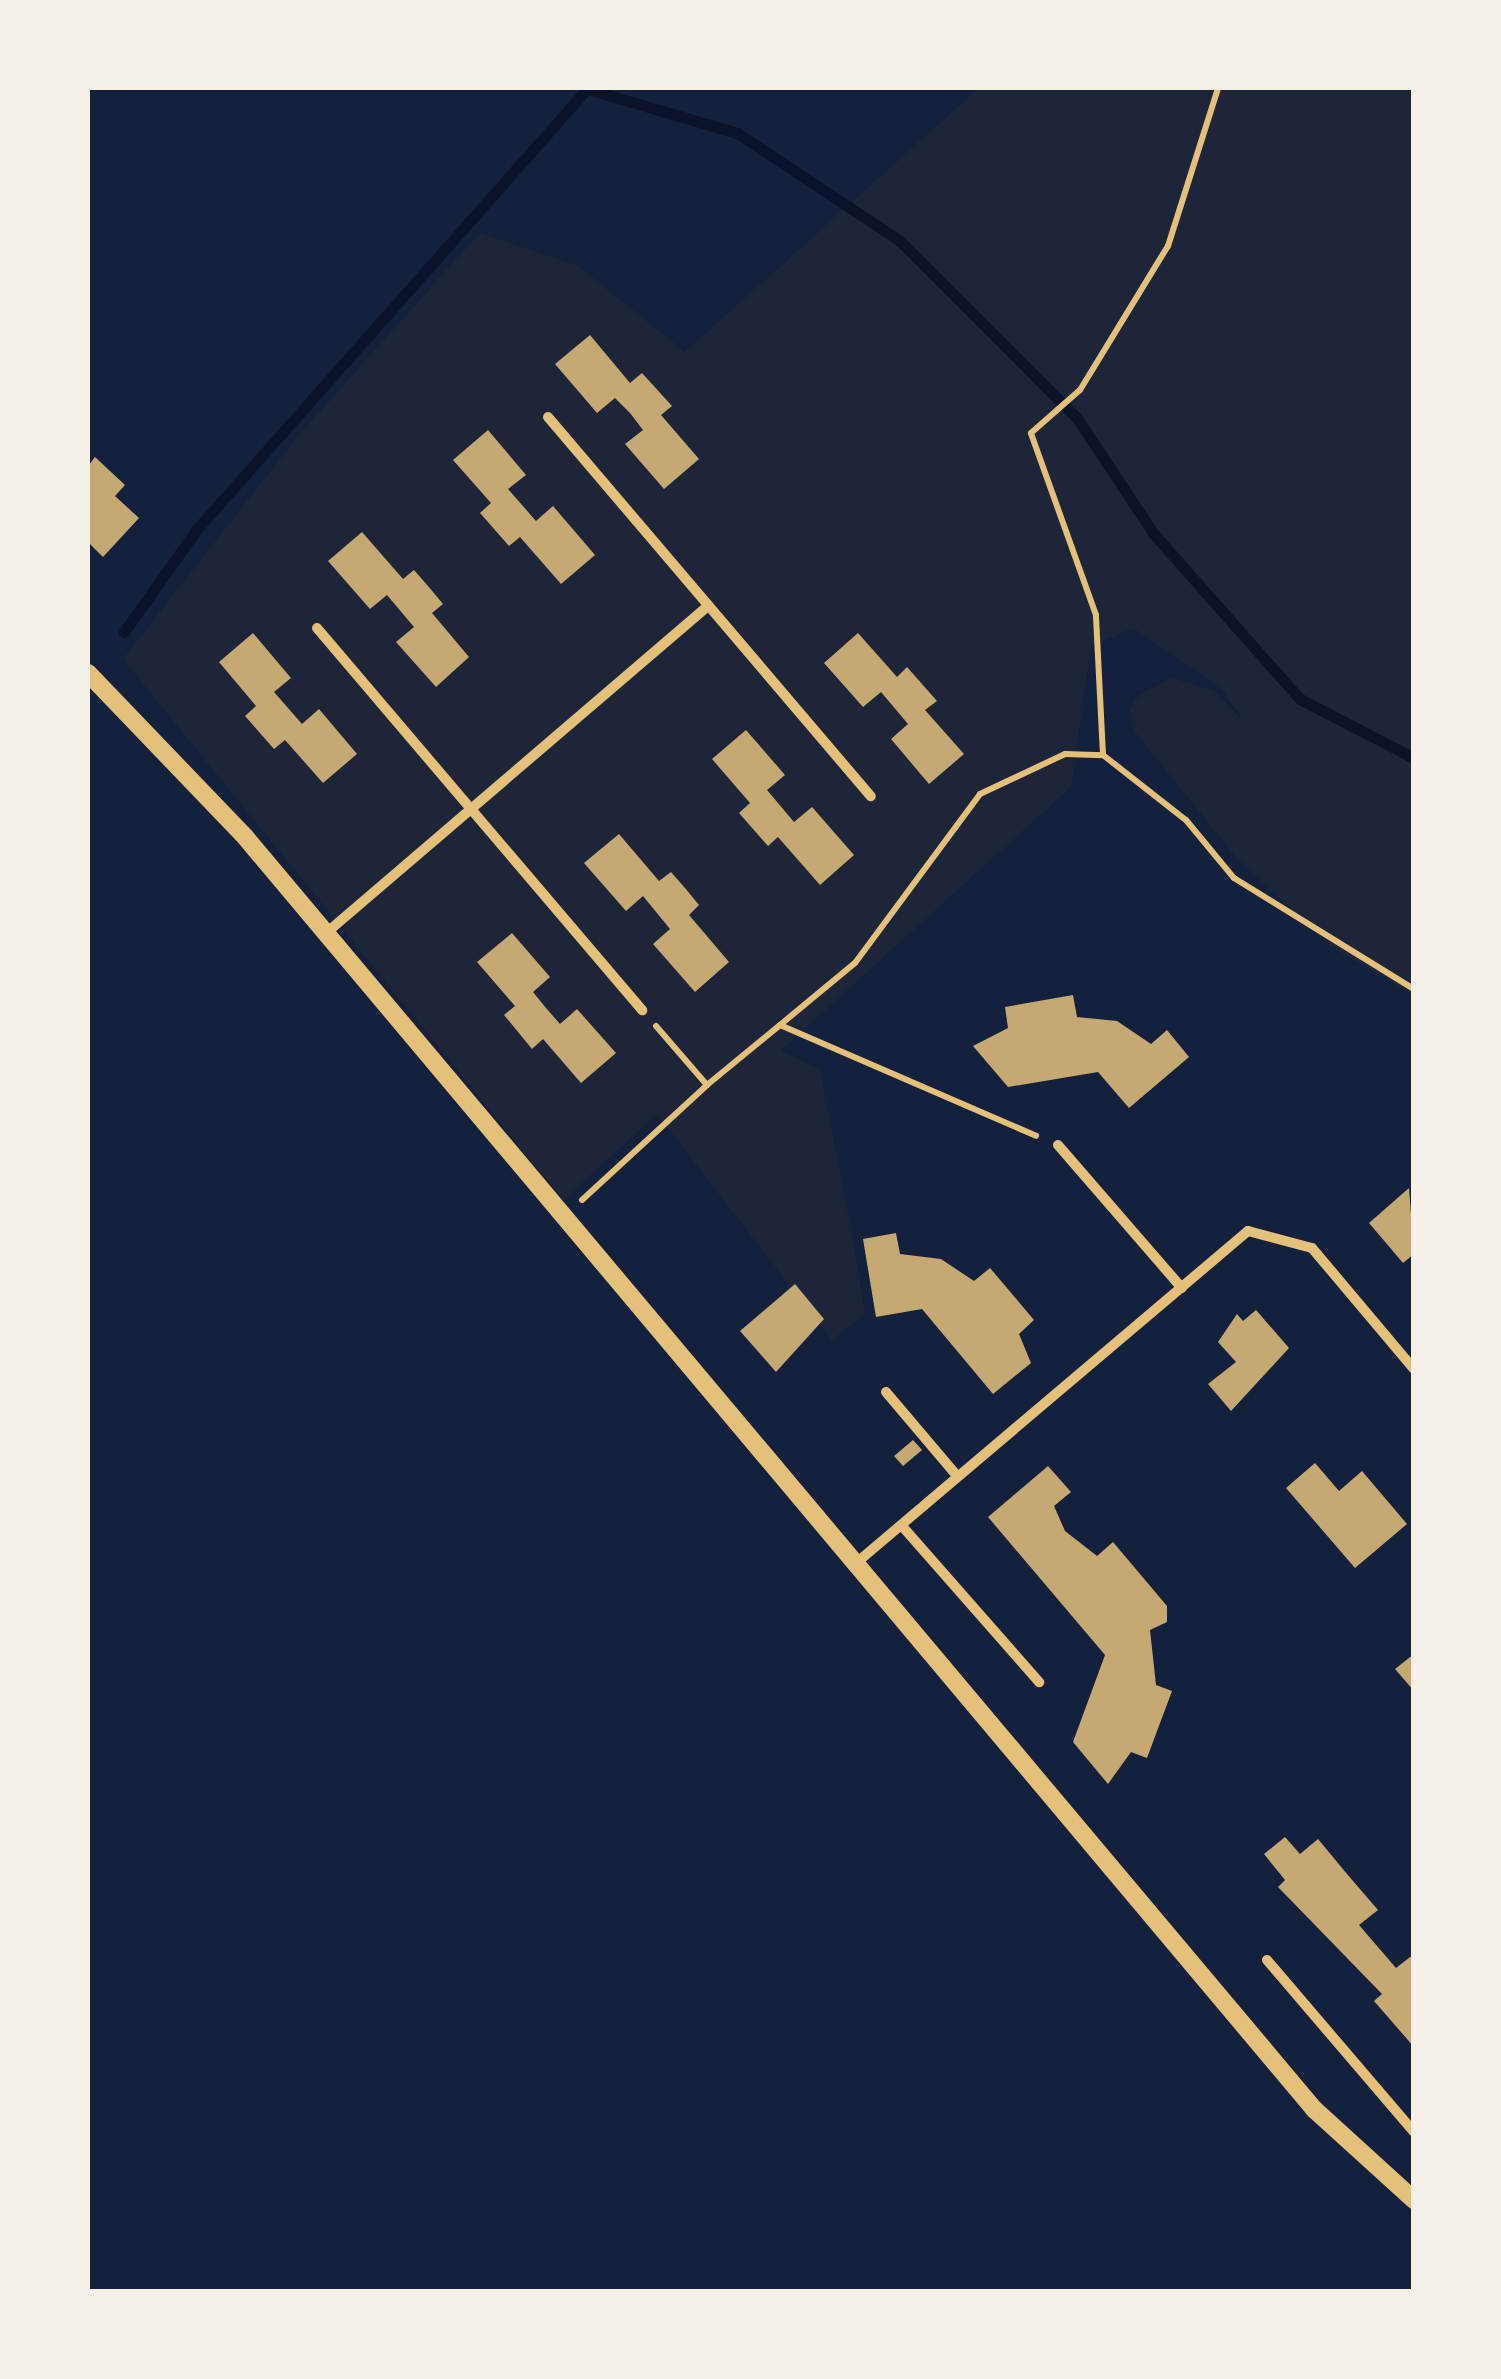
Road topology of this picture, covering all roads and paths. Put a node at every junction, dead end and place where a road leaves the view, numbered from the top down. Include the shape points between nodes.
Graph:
1 (1218, 88) edge
2 (548, 418) dead end
3 (708, 606) junction
4 (317, 628) dead end
5 (88, 673) edge
6 (1103, 755) junction
7 (872, 796) dead end
8 (471, 809) junction
9 (324, 935) junction
10 (1414, 990) edge
11 (642, 1010) joint
12 (780, 1025) junction
13 (706, 1085) junction
14 (1058, 1145) joint
15 (560, 1222) junction
16 (1182, 1288) junction
17 (1414, 1369) edge
18 (886, 1392) dead end
19 (958, 1478) junction
20 (902, 1526) junction
21 (854, 1566) junction
22 (1039, 1682) dead end
23 (1267, 1960) dead end
24 (1414, 2132) edge
25 (1414, 2200) edge

1 - 6 path via 1168,246 1080,390 1031,433 1072,528 1105,664
2 - 3 street
3 - 7 street
3 - 8 street
4 - 8 street
5 - 9 street via 246,838
6 - 10 path via 1186,820 1234,878
6 - 12 path via 1066,754 980,794 855,963
8 - 9 street
8 - 11 street
9 - 15 street
11 - 13 path
12 - 13 path
12 - 14 path
13 - 15 path
14 - 16 street
15 - 21 street
16 - 17 street via 1248,1231 1312,1248
16 - 19 street
18 - 19 street
19 - 20 street
20 - 21 street
20 - 22 street
21 - 25 street via 1315,2110
23 - 24 street

